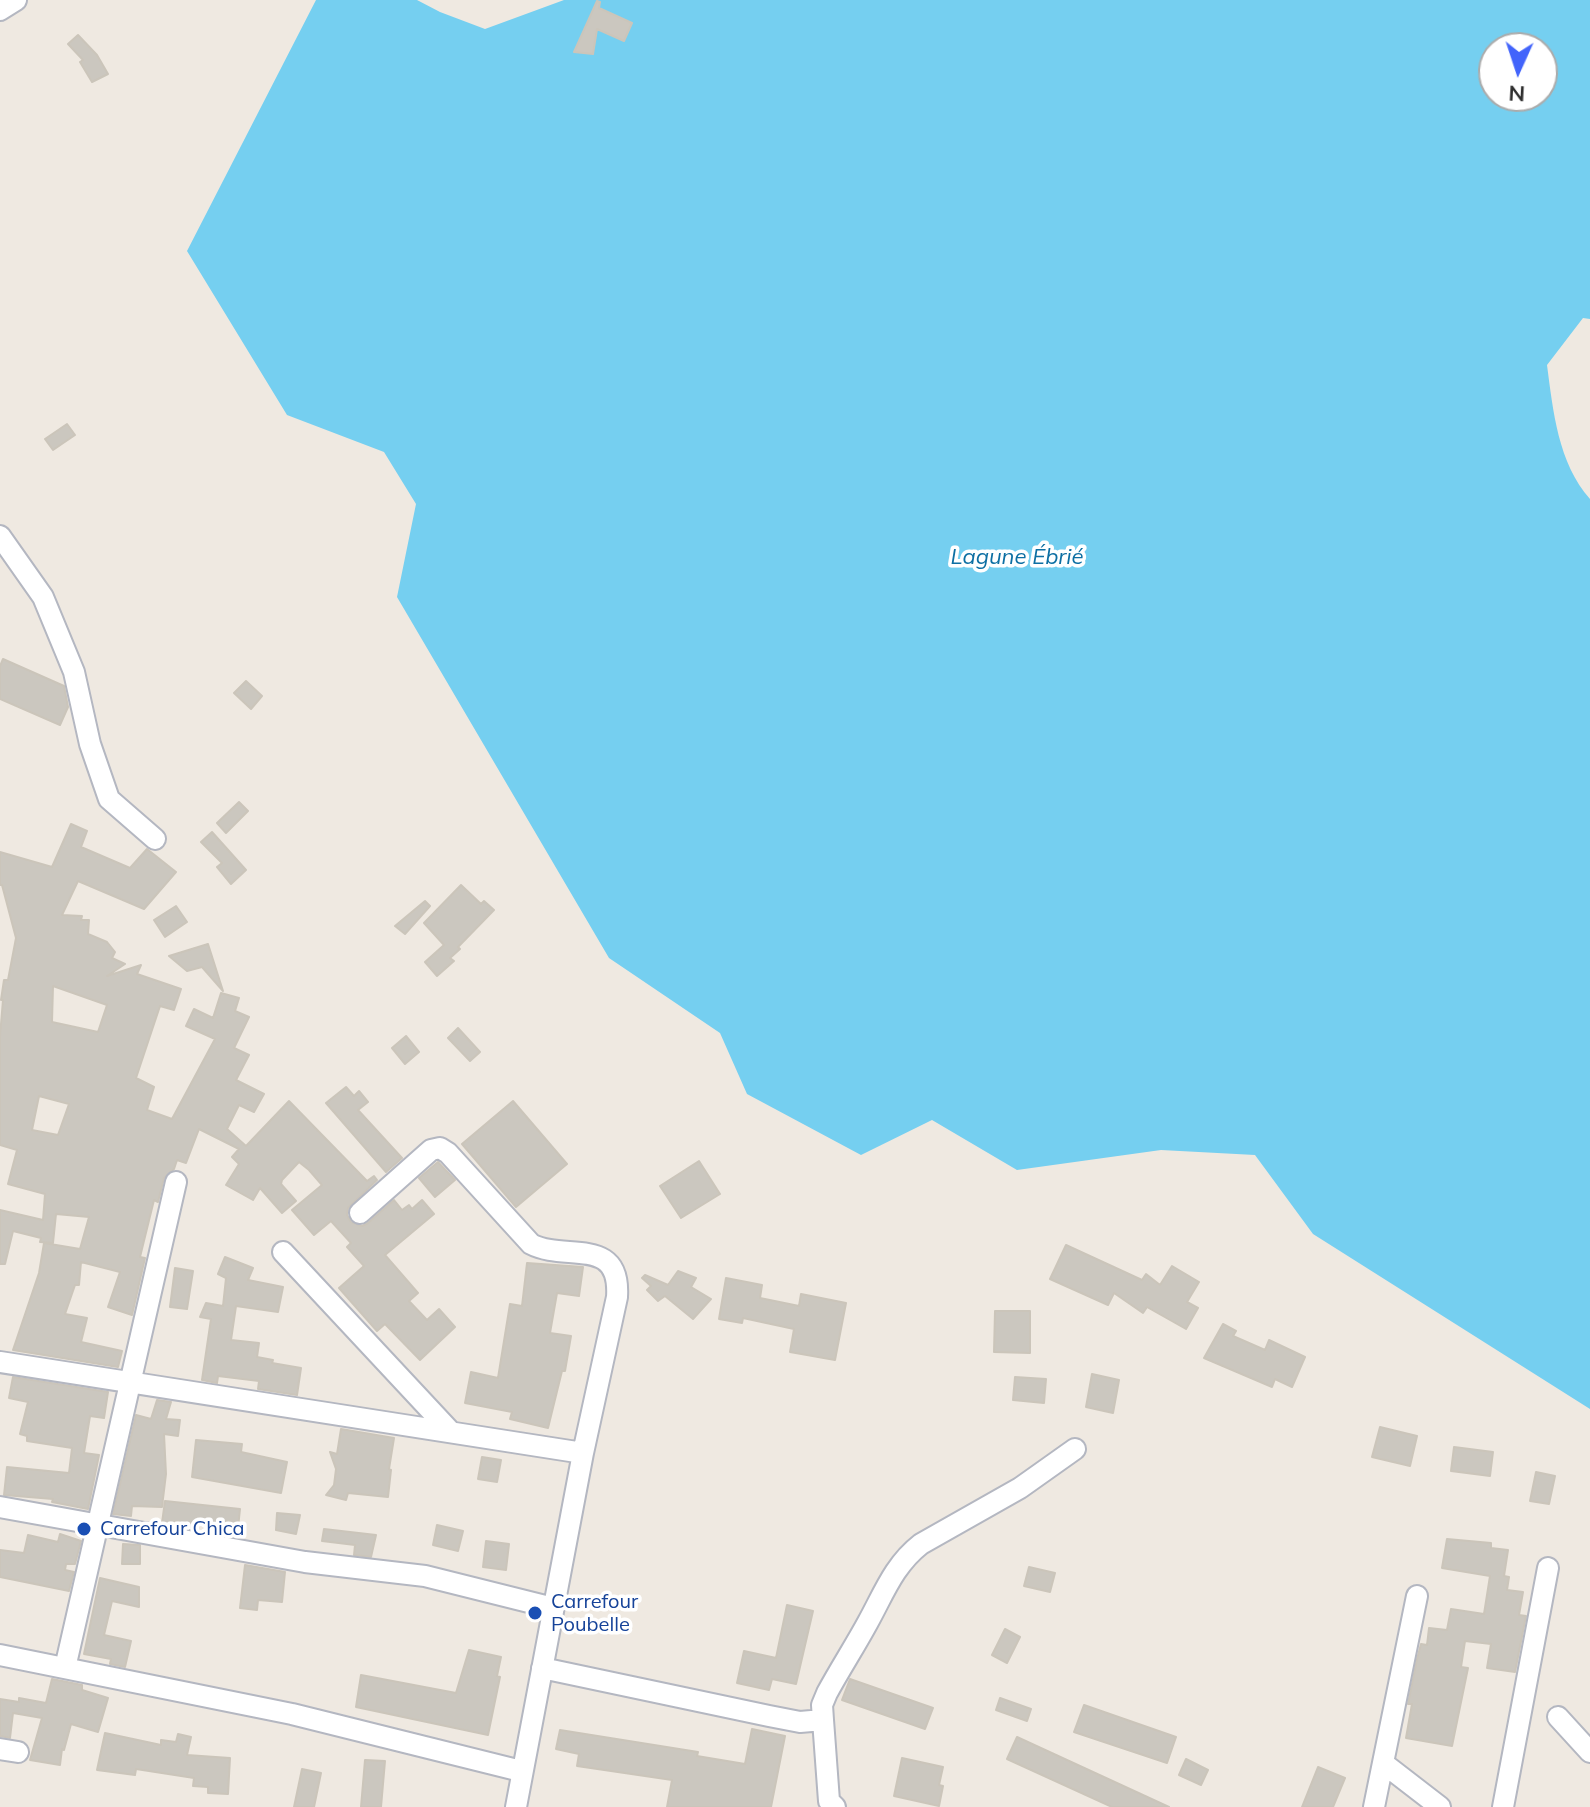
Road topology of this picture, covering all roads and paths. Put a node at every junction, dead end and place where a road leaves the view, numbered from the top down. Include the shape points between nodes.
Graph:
1 (16, 0) edge
2 (0, 10) edge
3 (0, 536) edge
4 (155, 839) dead end
5 (176, 1182) dead end
6 (360, 1213) dead end
7 (283, 1252) dead end
8 (0, 1362) edge
9 (130, 1383) junction
10 (450, 1431) junction
11 (1075, 1449) dead end
12 (583, 1453) junction
13 (0, 1507) edge
14 (97, 1525) junction
15 (1548, 1568) dead end
16 (1417, 1596) dead end
17 (553, 1608) junction
18 (0, 1655) edge
19 (65, 1668) junction
20 (542, 1668) junction
21 (1558, 1717) dead end
22 (823, 1720) junction
23 (1590, 1752) edge
24 (1383, 1763) junction
25 (521, 1771) junction
26 (516, 1807) edge
27 (835, 1807) edge
28 (1374, 1807) edge
29 (1440, 1807) edge
30 (1503, 1807) edge

1 - 2 street
3 - 4 street via 48,609 74,672 109,799
5 - 9 street
6 - 12 street via 431,1150 440,1148 531,1244 590,1254 612,1267 617,1297
7 - 10 street
8 - 9 street
9 - 10 street
9 - 14 street
10 - 12 street
11 - 22 street via 907,1555 827,1693
12 - 17 street
13 - 14 street
14 - 17 street via 305,1562 425,1576
14 - 19 street
15 - 30 street
16 - 24 street
17 - 20 street
18 - 19 street
19 - 25 street via 292,1714
20 - 22 street via 800,1722
20 - 25 street
21 - 23 street
22 - 27 street via 829,1801
24 - 28 street
24 - 29 street
25 - 26 street

